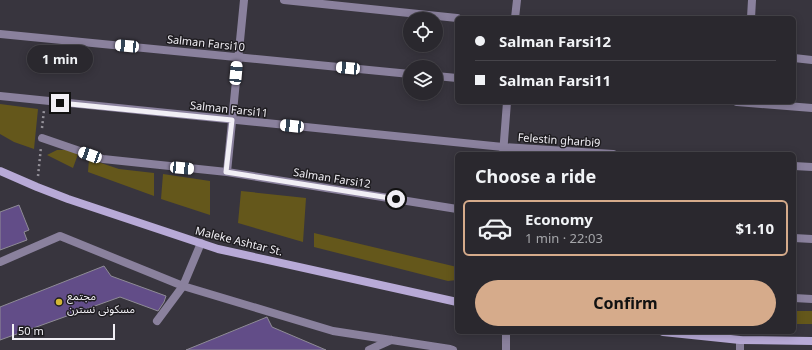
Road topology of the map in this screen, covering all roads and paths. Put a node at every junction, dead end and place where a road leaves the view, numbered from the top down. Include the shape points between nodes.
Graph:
1 (244, 0) edge
2 (284, 0) edge
3 (517, 0) edge
4 (752, 0) edge
5 (515, 16) edge
6 (751, 16) edge
7 (455, 18) edge
8 (0, 34) edge
9 (238, 57) junction
10 (796, 58) edge
11 (812, 60) edge
12 (403, 73) edge
13 (443, 77) edge
14 (455, 78) edge
15 (0, 96) edge
16 (507, 104) edge
17 (765, 104) edge
18 (812, 108) edge
19 (232, 120) junction
20 (42, 138) dead end
21 (503, 150) edge
22 (558, 152) edge
23 (796, 166) edge
24 (812, 167) edge
25 (0, 171) edge
26 (226, 172) junction
27 (455, 209) edge
28 (796, 238) edge
29 (812, 239) edge
30 (201, 243) junction
31 (0, 262) edge
32 (183, 286) junction
33 (796, 298) edge
34 (812, 298) edge
35 (455, 302) edge
36 (157, 321) dead end
37 (506, 334) edge
38 (682, 334) edge
39 (391, 340) junction
40 (740, 340) junction
41 (812, 342) edge
42 (369, 350) edge
43 (452, 350) edge
44 (506, 350) edge
45 (740, 350) edge

1 - 9 street
2 - 7 street
3 - 5 street
4 - 6 street
8 - 9 street, Salman Farsi10
9 - 12 street, Salman Farsi10
9 - 19 street
10 - 11 street
13 - 14 street
15 - 19 street, Salman Farsi11
16 - 21 street
17 - 18 street
19 - 21 street, Salman Farsi11
19 - 26 street
20 - 26 street, Salman Farsi12 via 103,159
21 - 22 street, Felestin gharbi9
23 - 24 street
25 - 30 main road, Maleke Ashtar St. via 68,199
26 - 27 street, Salman Farsi12
28 - 29 street
30 - 32 street
30 - 35 main road, Maleke Ashtar St. via 218,249
31 - 32 street via 60,236
32 - 36 street
32 - 39 street via 333,331
33 - 34 street
37 - 44 street
38 - 40 main road
39 - 42 street
39 - 43 street
40 - 41 main road
40 - 45 street

